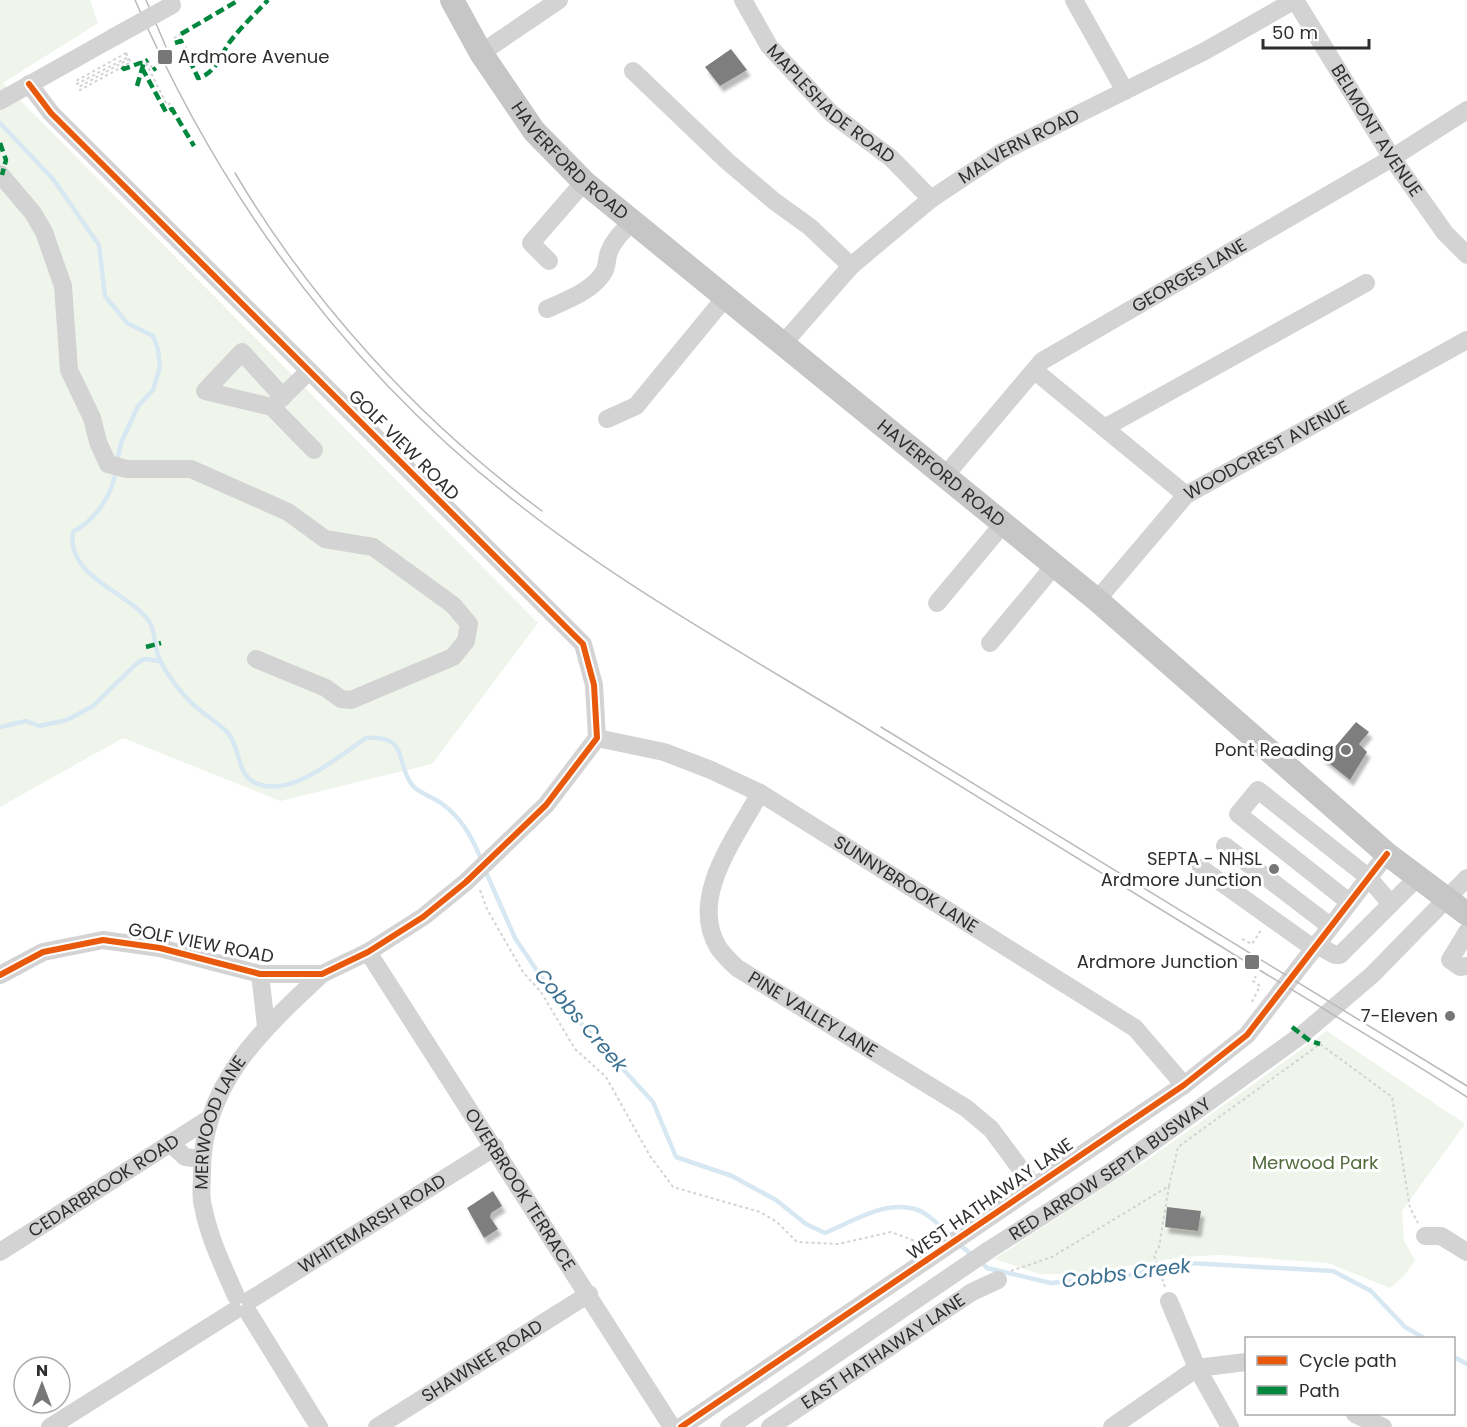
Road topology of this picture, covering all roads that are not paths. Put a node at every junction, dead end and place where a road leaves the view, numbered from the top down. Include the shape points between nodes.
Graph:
1 (452, 0) edge
2 (559, 0) edge
3 (743, 0) edge
4 (1074, 0) edge
5 (1295, 0) edge
6 (176, 2) edge
7 (481, 52) junction
8 (633, 71) dead end
9 (29, 84) junction
10 (1125, 91) junction
11 (0, 101) edge
12 (1467, 110) edge
13 (1392, 158) junction
14 (0, 174) edge
15 (584, 182) junction
16 (931, 199) junction
17 (632, 223) junction
18 (1467, 255) edge
19 (549, 261) dead end
20 (851, 266) junction
21 (1366, 283) dead end
22 (724, 299) junction
23 (547, 309) dead end
24 (1467, 340) edge
25 (782, 345) junction
26 (309, 371) junction
27 (1035, 371) junction
28 (608, 418) dead end
29 (1104, 428) junction
30 (314, 450) dead end
31 (944, 477) junction
32 (1186, 495) junction
33 (1003, 524) junction
34 (1054, 566) junction
35 (1098, 600) junction
36 (937, 603) dead end
37 (990, 643) dead end
38 (256, 659) dead end
39 (597, 738) junction
40 (760, 793) junction
41 (1225, 846) dead end
42 (1387, 854) junction
43 (1201, 868) dead end
44 (1368, 877) junction
45 (1418, 877) junction
46 (1467, 878) edge
47 (1448, 900) junction
48 (1349, 902) junction
49 (1391, 904) junction
50 (1467, 914) edge
51 (1330, 926) junction
52 (1467, 932) edge
53 (1314, 946) junction
54 (368, 952) junction
55 (1467, 966) edge
56 (260, 974) junction
57 (322, 974) junction
58 (0, 975) edge
59 (266, 1026) junction
60 (1184, 1085) junction
61 (207, 1120) junction
62 (170, 1143) junction
63 (495, 1147) junction
64 (202, 1159) junction
65 (1034, 1187) junction
66 (1425, 1236) road end
67 (0, 1252) edge
68 (1467, 1252) edge
69 (998, 1280) dead end
70 (1167, 1293) road end
71 (589, 1294) junction
72 (242, 1305) junction
73 (1245, 1362) edge
74 (1197, 1368) junction
75 (1359, 1415) edge
76 (50, 1427) edge
77 (320, 1427) edge
78 (376, 1427) edge
79 (672, 1427) edge
80 (681, 1427) edge
81 (729, 1427) edge
82 (770, 1427) edge
83 (1112, 1427) edge
84 (1230, 1427) edge
85 (1383, 1427) edge

1 - 7 main road, HAVERFORD ROAD
2 - 7 street
3 - 16 street, MAPLESHADE ROAD via 769,46 832,114 891,158
4 - 10 street
5 - 10 street, MALVERN ROAD
5 - 13 street, BELMONT AVENUE
6 - 9 street, bridge
7 - 15 main road, HAVERFORD ROAD via 534,130
8 - 20 street via 728,161 810,227
9 - 11 street
9 - 26 street, GOLF VIEW ROAD via 51,113
10 - 16 street, MALVERN ROAD via 1002,152
12 - 13 street, GEORGES LANE
13 - 18 street, BELMONT AVENUE via 1444,233
13 - 27 street, GEORGES LANE via 1042,361
14 - 38 street via 44,232 63,286 69,370 108,464 127,470 191,469 288,512 325,539 373,546 453,604 469,624 466,641 453,657 351,700 341,699 326,688
15 - 17 main road, HAVERFORD ROAD
15 - 19 street via 531,243
16 - 20 street, MALVERN ROAD
17 - 22 main road, HAVERFORD ROAD
17 - 23 street via 618,234 596,280 578,295
20 - 25 street, MALVERN ROAD
21 - 29 street
22 - 25 main road, HAVERFORD ROAD
22 - 28 street via 636,406
24 - 32 street, WOODCREST AVENUE
25 - 31 main road, HAVERFORD ROAD
26 - 30 street via 277,402
26 - 39 street, GOLF VIEW ROAD via 583,644 594,685
27 - 29 street
27 - 31 street, GEORGES LANE
29 - 32 street
31 - 33 main road, HAVERFORD ROAD
32 - 35 street, WOODCREST AVENUE
33 - 34 main road, HAVERFORD ROAD
33 - 36 street
34 - 35 main road, HAVERFORD ROAD
34 - 37 street
35 - 42 main road, HAVERFORD ROAD
39 - 40 street, SUNNYBROOK LANE via 664,753
39 - 54 street, GOLF VIEW ROAD via 546,805 482,866 423,917
40 - 60 street, SUNNYBROOK LANE via 1135,1028
40 - 65 street, PINE VALLEY LANE via 719,868 710,893 710,918 718,946 737,968 966,1108 991,1130
41 - 51 street
42 - 44 street, WEST HATHAWAY LANE
42 - 45 main road, HAVERFORD ROAD
43 - 53 street
44 - 48 street, WEST HATHAWAY LANE
44 - 48 street via 1258,790 1238,814
44 - 49 street
45 - 47 main road, HAVERFORD ROAD
45 - 49 street
46 - 47 street, RED ARROW SEPTA BUSWAY
47 - 50 main road, HAVERFORD ROAD
47 - 81 street, RED ARROW SEPTA BUSWAY via 1372,975 1304,1033 1116,1168
48 - 51 street, WEST HATHAWAY LANE
49 - 53 street via 1340,955
51 - 53 street, WEST HATHAWAY LANE
52 - 55 street via 1450,960 1460,967
53 - 60 street, WEST HATHAWAY LANE via 1247,1035
54 - 57 street, GOLF VIEW ROAD
54 - 63 street, OVERBROOK TERRACE
56 - 57 street, GOLF VIEW ROAD
56 - 58 street, GOLF VIEW ROAD via 160,948 104,940 43,952
56 - 59 street
57 - 59 street, MERWOOD LANE
59 - 61 street, MERWOOD LANE via 233,1069
60 - 65 street, WEST HATHAWAY LANE
61 - 62 street, CEDARBROOK ROAD
61 - 64 street, MERWOOD LANE
62 - 64 street via 184,1156
62 - 67 street, CEDARBROOK ROAD
63 - 71 street, OVERBROOK TERRACE
63 - 72 street, WHITEMARSH ROAD
64 - 72 street, MERWOOD LANE via 202,1204 215,1251
65 - 80 street, WEST HATHAWAY LANE
66 - 68 street via 1441,1236
69 - 82 street, EAST HATHAWAY LANE via 972,1292
70 - 74 street
71 - 78 street, SHAWNEE ROAD
71 - 79 street, OVERBROOK TERRACE
72 - 76 street, WHITEMARSH ROAD
72 - 77 street, MERWOOD LANE
73 - 74 street
74 - 83 street
74 - 84 street
75 - 85 street

